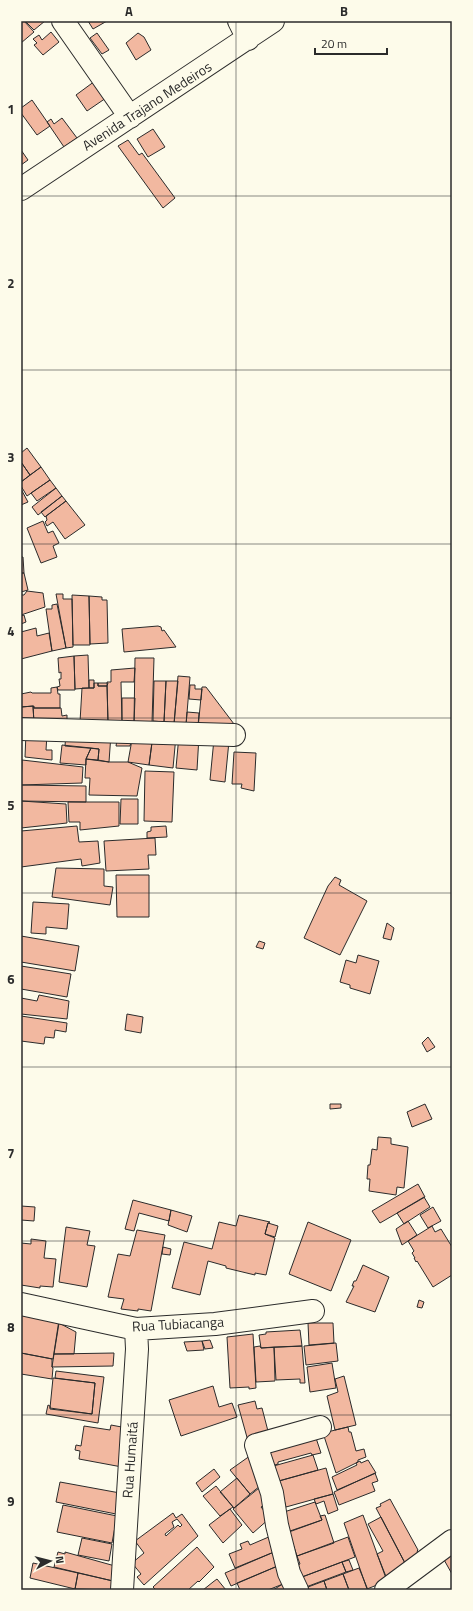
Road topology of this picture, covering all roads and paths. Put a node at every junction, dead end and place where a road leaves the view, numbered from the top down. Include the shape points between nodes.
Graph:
1 (63, 21) edge
2 (273, 21) edge
3 (244, 30) edge
4 (130, 118) junction
5 (21, 189) edge
6 (21, 729) edge
7 (234, 734) dead end
8 (21, 1304) edge
9 (313, 1311) dead end
10 (136, 1329) junction
11 (320, 1427) dead end
12 (452, 1541) edge
13 (124, 1589) edge
14 (297, 1590) edge
15 (386, 1590) edge

1 - 4 street
2 - 3 street, Avenida Trajano Medeiros
3 - 4 street, Avenida Trajano Medeiros
4 - 5 street, Avenida Trajano Medeiros
6 - 7 street
8 - 10 street, Rua Tubiacanga
9 - 10 street, Rua Tubiacanga via 215,1324
10 - 13 street, Rua Humaitá
11 - 14 street via 256,1446 272,1493 289,1573
12 - 15 street

